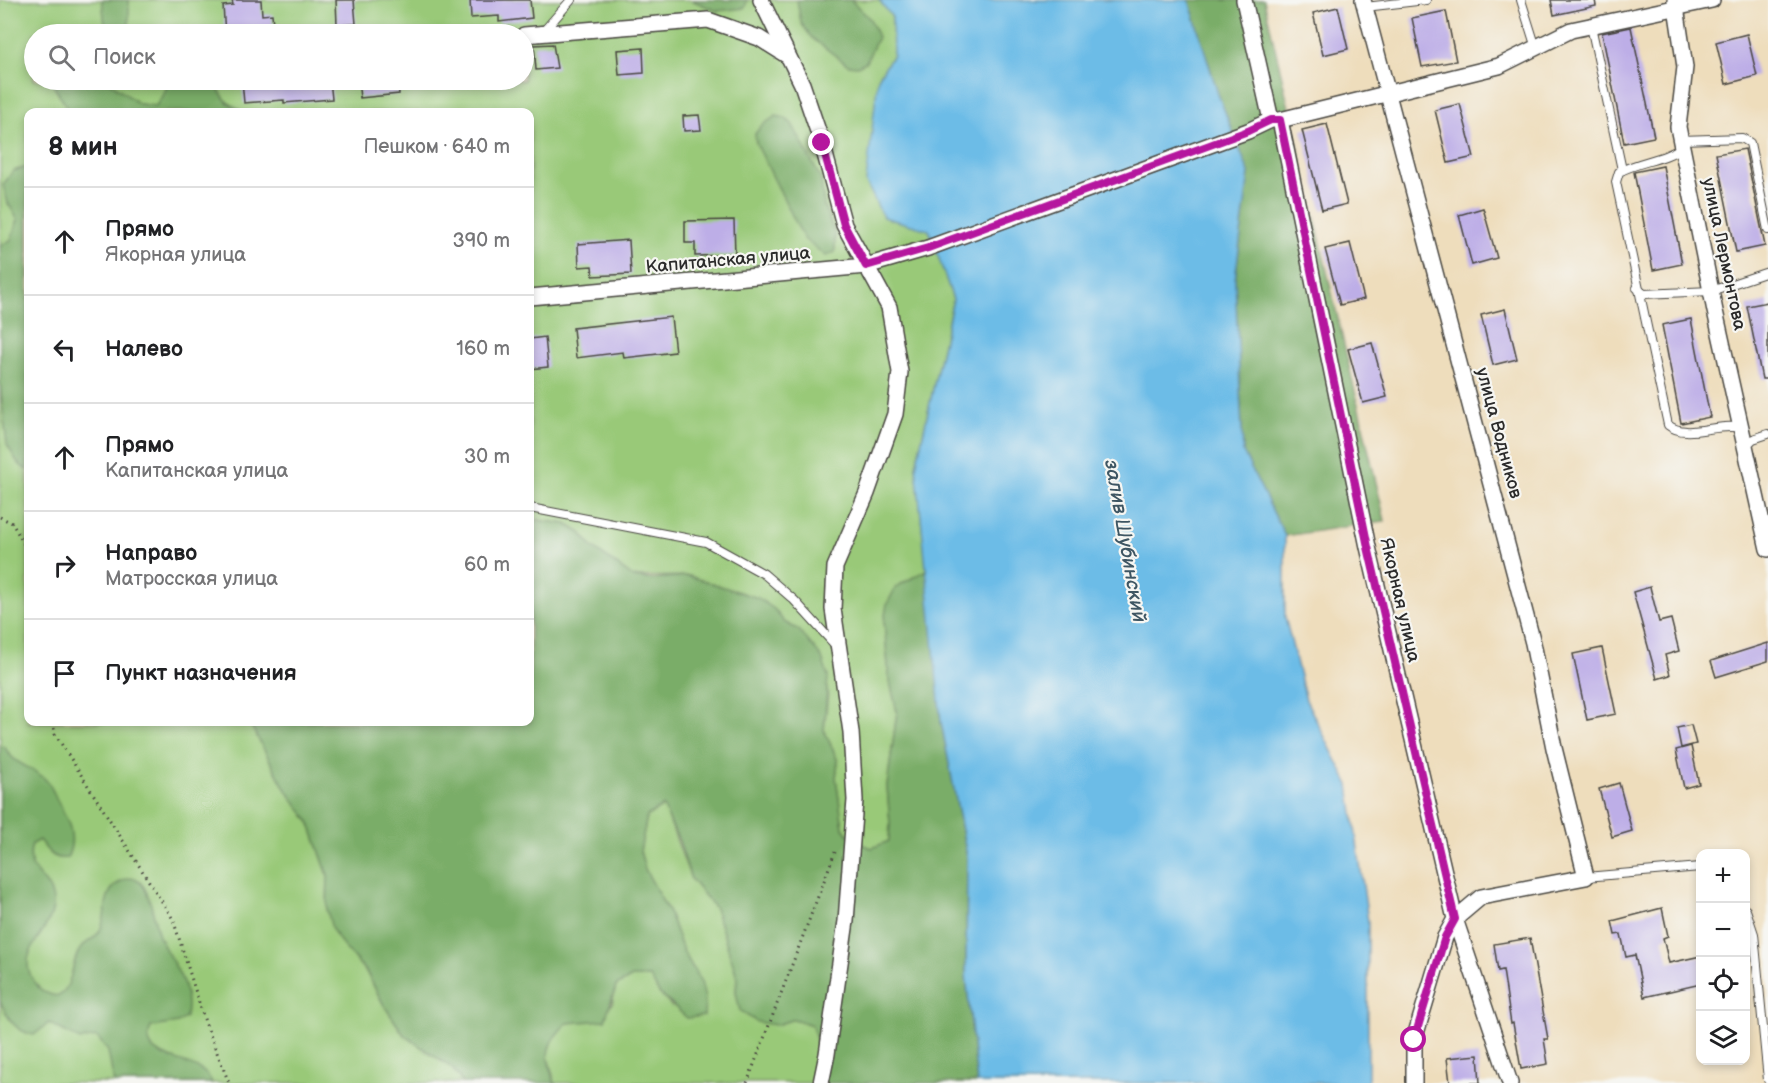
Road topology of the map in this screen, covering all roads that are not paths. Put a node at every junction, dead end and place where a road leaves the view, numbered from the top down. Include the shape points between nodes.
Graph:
1 (571, 0) edge
2 (762, 0) edge
3 (1244, 0) edge
4 (1426, 0) edge
5 (1521, 0) edge
6 (1712, 0) edge
7 (1364, 4) edge
8 (1676, 4) edge
9 (1591, 26) junction
10 (534, 33) edge
11 (542, 33) junction
12 (1536, 48) junction
13 (786, 55) junction
14 (1388, 92) junction
15 (1276, 120) junction
16 (1682, 143) junction
17 (1622, 170) junction
18 (1768, 230) edge
19 (866, 266) junction
20 (1768, 272) edge
21 (1637, 287) junction
22 (1711, 291) junction
23 (534, 297) edge
24 (1741, 428) junction
25 (1768, 434) edge
26 (1745, 448) junction
27 (534, 509) edge
28 (1768, 549) edge
29 (838, 648) junction
30 (1696, 867) edge
31 (1586, 877) junction
32 (1455, 919) junction
33 (1750, 922) edge
34 (1768, 1080) edge
35 (821, 1083) edge
36 (1414, 1083) edge
37 (1510, 1083) edge

1 - 11 lane
2 - 13 street
3 - 15 street, Якорная улица
4 - 7 lane
5 - 12 lane
6 - 8 street, Капитанская улица
7 - 14 street, улица Водников
8 - 9 street, Капитанская улица
8 - 16 street, улица Лермонтова via 1685,67 1678,127
9 - 12 street, Капитанская улица via 1572,30
9 - 17 lane
10 - 11 street
11 - 13 street via 708,20 759,38
12 - 14 street, Капитанская улица via 1499,66
13 - 19 street via 802,84 844,225
14 - 15 street, Капитанская улица
14 - 31 street, улица Водников via 1533,643
15 - 19 street, Капитанская улица via 928,248
15 - 32 street, Якорная улица via 1368,547
16 - 17 lane via 1673,154
16 - 18 lane via 1742,138 1750,143
16 - 22 street, улица Лермонтова
17 - 21 lane via 1616,182
19 - 23 street, Капитанская улица
19 - 29 street via 889,308 900,372 895,414 835,567 833,609
20 - 22 lane
21 - 22 lane via 1644,294
21 - 24 lane via 1668,425 1681,432 1716,426
22 - 24 street, улица Лермонтова
24 - 26 street, улица Лермонтова
25 - 26 lane via 1753,439
26 - 28 street, улица Лермонтова
27 - 29 lane via 706,542 764,574
29 - 35 street via 851,732 855,800 846,921
30 - 31 lane
31 - 32 street via 1481,897
32 - 36 street via 1445,937 1414,1040
32 - 37 street, Якорная улица
33 - 34 lane

